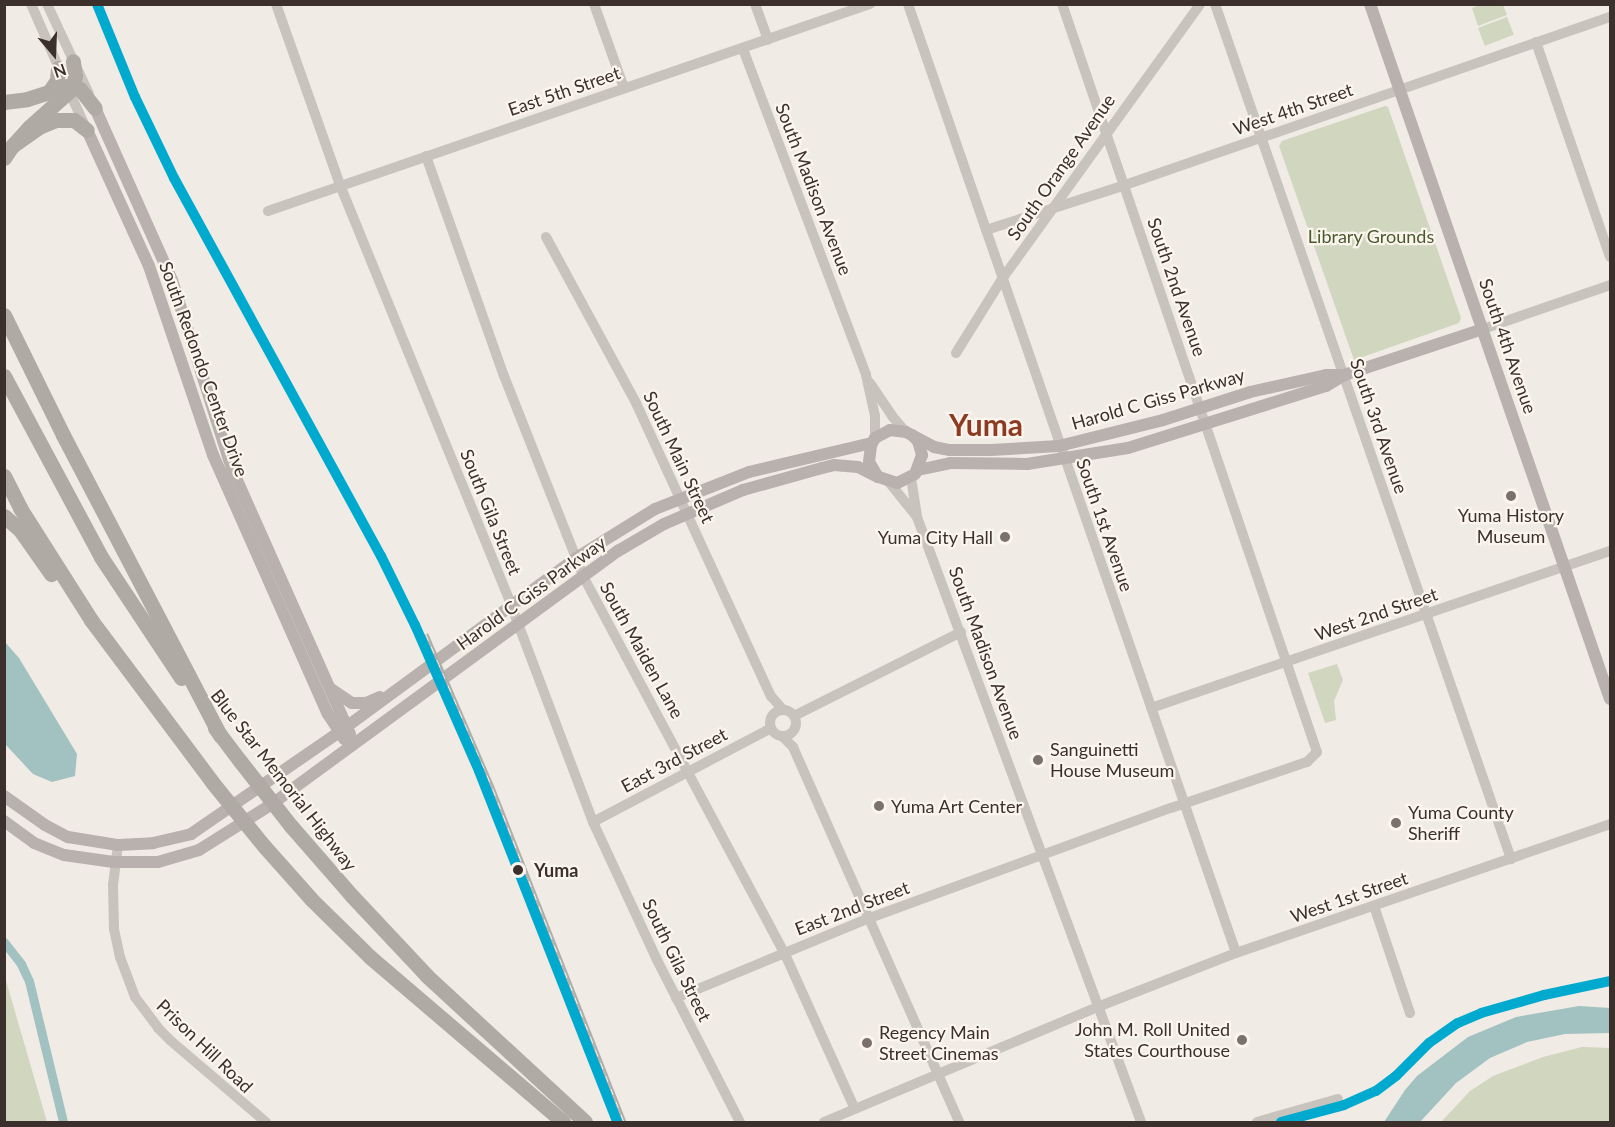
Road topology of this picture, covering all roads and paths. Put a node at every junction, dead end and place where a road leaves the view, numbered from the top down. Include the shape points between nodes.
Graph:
1 (31, 4) edge
2 (47, 4) edge
3 (276, 4) edge
4 (594, 4) edge
5 (755, 4) edge
6 (870, 4) edge
7 (908, 4) edge
8 (1062, 4) edge
9 (1200, 4) edge
10 (1215, 4) edge
11 (1370, 4) edge
12 (1611, 17) edge
13 (768, 40) junction
14 (1536, 42) junction
15 (742, 49) junction
16 (73, 61) junction
17 (58, 68) junction
18 (70, 88) junction
19 (624, 88) junction
20 (1399, 90) junction
21 (49, 92) junction
22 (4, 102) edge
23 (95, 108) junction
24 (87, 130) junction
25 (1106, 133) junction
26 (1262, 137) junction
27 (8, 152) edge
28 (426, 156) junction
29 (340, 185) junction
30 (1125, 185) junction
31 (1053, 208) junction
32 (268, 211) dead end
33 (986, 230) junction
34 (546, 237) dead end
35 (1611, 257) edge
36 (1002, 279) junction
37 (1611, 285) edge
38 (4, 315) edge
39 (1483, 329) junction
40 (956, 354) dead end
41 (866, 375) junction
42 (1344, 375) junction
43 (4, 376) edge
44 (1201, 409) junction
45 (1206, 424) junction
46 (909, 434) junction
47 (874, 440) junction
48 (1059, 446) junction
49 (1064, 459) junction
50 (914, 474) junction
51 (4, 476) edge
52 (883, 479) junction
53 (680, 498) junction
54 (687, 513) junction
55 (4, 516) edge
56 (917, 517) junction
57 (1611, 551) edge
58 (576, 558) junction
59 (1565, 567) junction
60 (583, 576) junction
61 (511, 605) junction
62 (1425, 615) junction
63 (519, 624) junction
64 (961, 632) junction
65 (1288, 662) junction
66 (329, 687) junction
67 (398, 689) junction
68 (771, 696) junction
69 (1611, 699) edge
70 (1151, 708) junction
71 (783, 710) junction
72 (328, 714) junction
73 (773, 714) junction
74 (794, 716) junction
75 (771, 728) junction
76 (794, 729) junction
77 (343, 730) junction
78 (220, 735) junction
79 (782, 736) junction
80 (356, 740) junction
81 (793, 747) junction
82 (185, 748) junction
83 (317, 748) junction
84 (689, 770) junction
85 (4, 796) edge
86 (1185, 804) junction
87 (4, 820) edge
88 (593, 822) junction
89 (1611, 824) edge
90 (118, 845) junction
91 (1042, 855) junction
92 (1511, 859) junction
93 (114, 862) junction
94 (1374, 906) junction
95 (867, 919) junction
96 (784, 952) junction
97 (1236, 953) junction
98 (676, 998) junction
99 (1100, 1006) junction
100 (1410, 1013) dead end
101 (937, 1076) junction
102 (545, 1097) junction
103 (1338, 1099) dead end
104 (855, 1110) junction
105 (266, 1122) edge
106 (563, 1122) edge
107 (585, 1122) edge
108 (740, 1122) edge
109 (824, 1122) edge
110 (959, 1122) edge
111 (1141, 1122) edge
112 (1257, 1122) edge

1 - 17 street, South Redondo Center Drive
2 - 16 street, South Redondo Center Drive
3 - 29 street, South Gila Street
4 - 19 street
5 - 13 street
6 - 13 street, East 5th Street
7 - 33 street, South 1st Avenue
8 - 25 street, South 2nd Avenue
9 - 25 street, South Orange Avenue
10 - 26 street, South 3rd Avenue
11 - 20 main road, South 4th Avenue
12 - 14 street, West 4th Street
13 - 15 street, East 5th Street
14 - 20 street, West 4th Street
14 - 35 street
15 - 19 street, East 5th Street
15 - 41 street, South Madison Avenue
16 - 18 highway via 75,76
16 - 23 street, South Redondo Center Drive
17 - 18 street, South Redondo Center Drive
17 - 21 highway via 57,80
18 - 21 highway
18 - 23 highway via 84,92
18 - 24 street, South Redondo Center Drive
18 - 27 highway
19 - 28 street, East 5th Street
20 - 26 street, West 4th Street
20 - 39 main road, South 4th Avenue
21 - 22 highway
23 - 66 main road, South Redondo Center Drive via 172,280 232,469
24 - 27 highway via 74,120 63,118 41,126
24 - 72 main road, South Redondo Center Drive via 149,266 213,455
25 - 30 street, South 2nd Avenue
25 - 31 street, South Orange Avenue
26 - 30 street, West 4th Street
26 - 42 street, South 3rd Avenue
28 - 29 street, East 5th Street
28 - 58 street, South Maiden Lane via 504,376
29 - 32 street, East 5th Street
29 - 61 street, South Gila Street
30 - 31 street, West 4th Street
30 - 44 street, South 2nd Avenue
31 - 33 street, West 4th Street
31 - 36 street, South Orange Avenue
33 - 36 street, South 1st Avenue
34 - 53 street, South Main Street via 636,403
36 - 40 street, South Orange Avenue
36 - 48 street, South 1st Avenue
37 - 39 street
38 - 78 highway
39 - 42 main road, Harold C Giss Parkway
39 - 59 main road, South 4th Avenue
41 - 46 street, South Madison Avenue via 892,416
41 - 47 street, South Madison Avenue via 875,416
42 - 44 main road, Harold C Giss Parkway via 1326,375 1250,392
42 - 45 main road, Harold C Giss Parkway via 1326,386
42 - 62 street, South 3rd Avenue
43 - 78 highway, Blue Star Memorial Highway via 101,557
44 - 45 street, South 2nd Avenue
44 - 48 main road, Harold C Giss Parkway
45 - 49 main road, Harold C Giss Parkway via 1128,448
45 - 65 street, South 2nd Avenue
46 - 47 main road via 890,430
46 - 48 main road, Harold C Giss Parkway via 934,447 950,450
46 - 50 main road via 921,448 921,463
47 - 52 main road via 869,462
47 - 53 main road, Harold C Giss Parkway via 769,466
48 - 49 street, South 1st Avenue
49 - 50 main road, Harold C Giss Parkway via 1027,464 950,463 932,465
49 - 70 street, South 1st Avenue
50 - 52 main road via 904,481
50 - 56 street, South Madison Avenue
51 - 82 highway, Blue Star Memorial Highway via 91,620
52 - 54 main road, Harold C Giss Parkway via 858,467 834,465 744,490
52 - 56 street
53 - 54 street, South Main Street
53 - 58 main road, Harold C Giss Parkway
54 - 60 main road, Harold C Giss Parkway via 618,551
54 - 68 street, South Main Street
55 - 82 highway via 20,530 142,705
56 - 64 street, South Madison Avenue
57 - 59 street, West 2nd Street
58 - 60 street, South Maiden Lane
58 - 61 main road, Harold C Giss Parkway
59 - 62 street, West 2nd Street
59 - 69 main road, South 4th Avenue
60 - 63 main road, Harold C Giss Parkway
60 - 84 street, South Maiden Lane
61 - 63 street, South Gila Street
61 - 67 main road, Harold C Giss Parkway
62 - 65 street, West 2nd Street
62 - 92 street, South 3rd Avenue
63 - 80 main road, Harold C Giss Parkway
63 - 88 street, South Gila Street
64 - 74 street
64 - 91 street, South Madison Avenue
65 - 70 street, West 2nd Street
65 - 86 street, South 2nd Avenue via 1317,752 1307,762
66 - 67 main road via 340,697 359,704
66 - 77 main road, South Redondo Center Drive
67 - 77 main road, Harold C Giss Parkway
68 - 71 street, South Main Street
68 - 73 street, South Main Street
70 - 86 street, South 1st Avenue
71 - 73 street
71 - 74 street
72 - 77 main road, South Redondo Center Drive
72 - 83 main road via 327,728
73 - 75 street
74 - 76 street
75 - 79 street
75 - 84 street, East 3rd Street
76 - 79 street
76 - 81 street
77 - 80 main road, South Redondo Center Drive
77 - 83 main road, Harold C Giss Parkway
78 - 102 highway, Blue Star Memorial Highway, bridge via 358,904
79 - 81 street
80 - 93 main road, Harold C Giss Parkway via 340,756 199,850 158,862
81 - 95 street
82 - 102 highway, Blue Star Memorial Highway, bridge via 264,846 370,957
83 - 90 main road, Harold C Giss Parkway via 191,834 153,843
84 - 88 street, East 3rd Street
84 - 96 street, South Maiden Lane
85 - 90 main road, Harold C Giss Parkway via 68,837
86 - 91 street
86 - 97 street, South 1st Avenue
87 - 93 main road, Harold C Giss Parkway via 34,843 64,855
88 - 98 street, South Gila Street
89 - 92 street, West 1st Street
90 - 93 street, Prison Hill Road
91 - 95 street, East 2nd Street
91 - 99 street, South Madison Avenue
92 - 94 street, West 1st Street
93 - 105 street, Prison Hill Road via 114,929 135,997 171,1041
94 - 97 street, West 1st Street
94 - 100 street
95 - 96 street, East 2nd Street
95 - 101 street
96 - 98 street, East 2nd Street
96 - 104 street, South Maiden Lane
97 - 99 street, West 1st Street
98 - 108 street, South Gila Street
99 - 101 street, West 1st Street
99 - 111 street, South Madison Avenue
101 - 104 street, West 1st Street
101 - 110 street
102 - 106 highway, Blue Star Memorial Highway
102 - 107 highway, Blue Star Memorial Highway
103 - 112 street
104 - 109 street, West 1st Street

